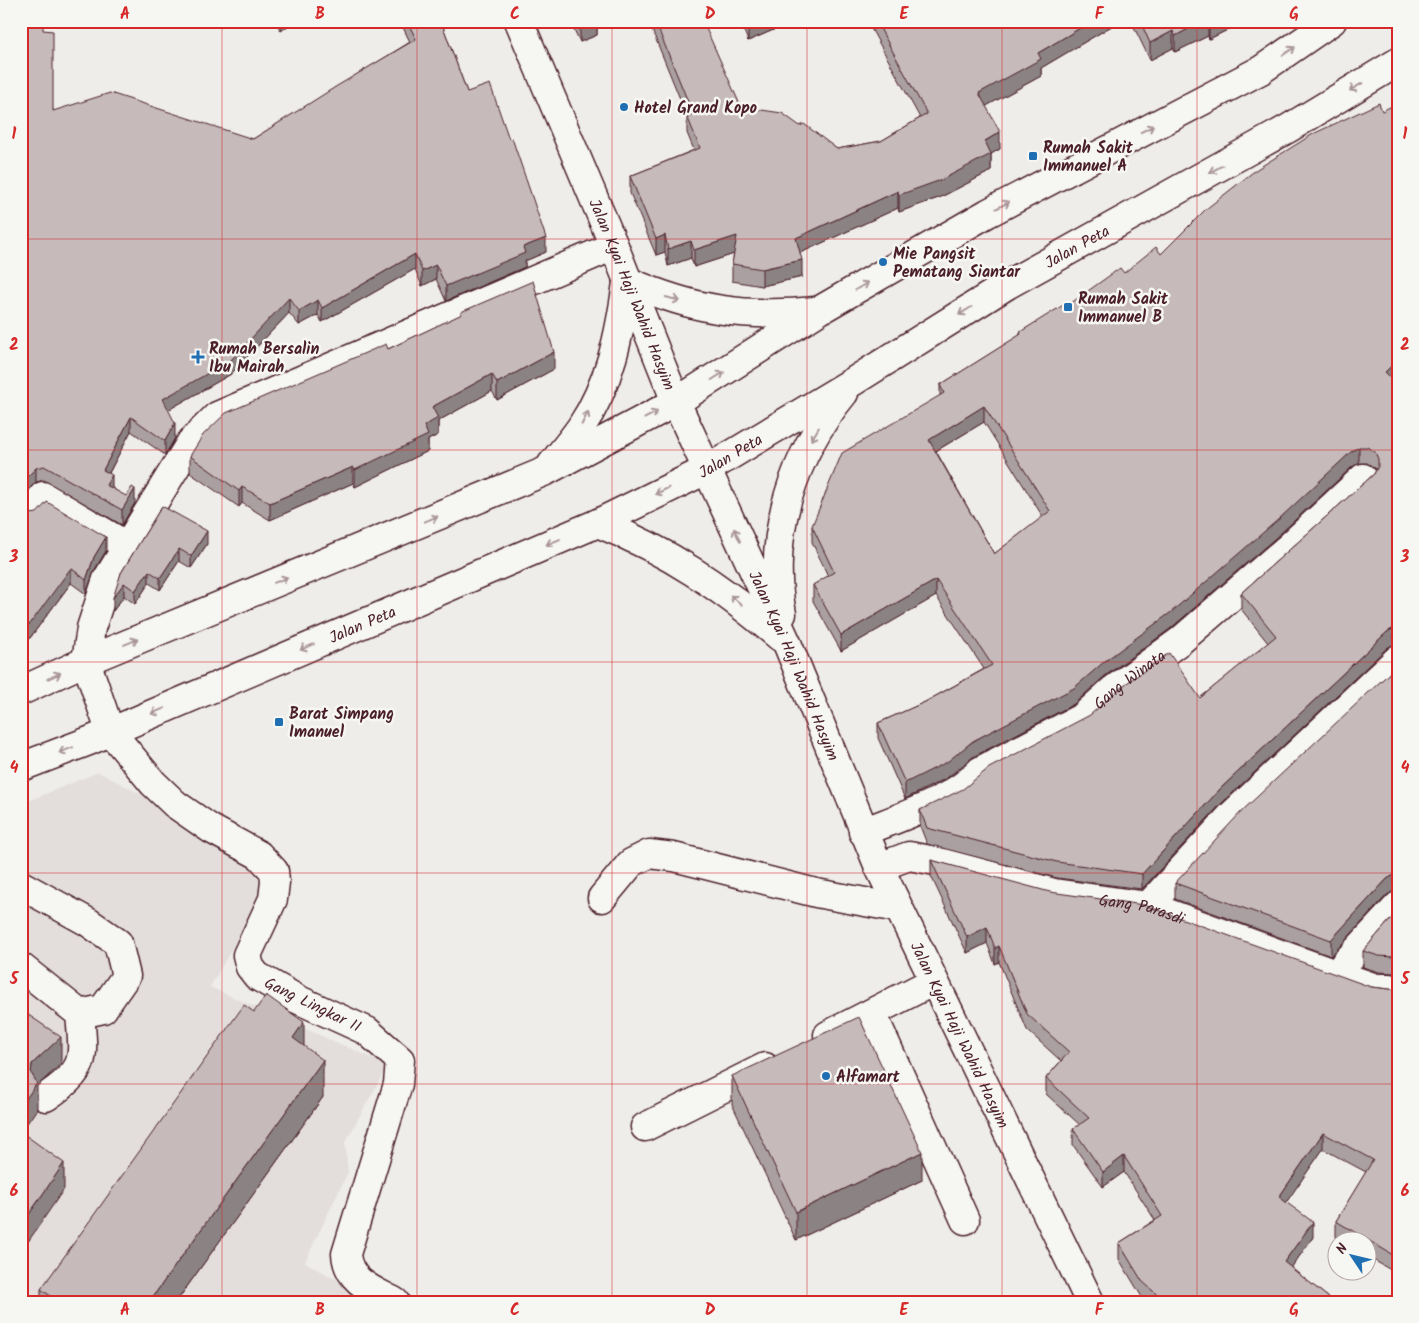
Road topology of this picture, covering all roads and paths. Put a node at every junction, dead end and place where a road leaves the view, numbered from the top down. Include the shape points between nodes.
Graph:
1 (519, 21) edge
2 (1332, 21) edge
3 (1398, 62) edge
4 (614, 246) junction
5 (628, 281) junction
6 (820, 310) junction
7 (854, 381) junction
8 (676, 402) junction
9 (706, 470) junction
10 (546, 471) junction
11 (1363, 478) dead end
12 (21, 508) edge
13 (598, 522) junction
14 (127, 546) junction
15 (787, 642) junction
16 (1398, 659) edge
17 (86, 661) junction
18 (21, 691) edge
19 (110, 731) junction
20 (21, 767) edge
21 (864, 832) junction
22 (879, 867) junction
23 (21, 885) edge
24 (602, 898) dead end
25 (1148, 906) junction
26 (1398, 906) edge
27 (898, 908) junction
28 (21, 967) edge
29 (1338, 975) junction
30 (934, 981) junction
31 (1398, 991) edge
32 (872, 1013) junction
33 (80, 1014) junction
34 (46, 1096) dead end
35 (645, 1126) dead end
36 (965, 1220) dead end
37 (396, 1302) edge
38 (1090, 1302) edge

1 - 4 main road, Jalan Kyai Haji Wahid Hasyim
6 -> 2 main road via 988,213 1260,70
3 -> 7 main road, Jalan Peta via 1289,128 1007,285
4 - 5 main road, Jalan Kyai Haji Wahid Hasyim
4 - 14 main road via 216,416 191,442
5 -> 6 main road via 665,297 704,308 771,314
5 - 8 main road, Jalan Kyai Haji Wahid Hasyim
10 -> 5 main road via 582,426 608,374
8 -> 6 main road
7 - 9 main road, Jalan Peta
7 -> 15 main road via 826,415 804,452 788,492 779,542 778,593
8 - 9 main road, Jalan Kyai Haji Wahid Hasyim
10 -> 8 main road
9 -> 13 main road, Jalan Peta
15 -> 9 main road, Jalan Kyai Haji Wahid Hasyim
17 -> 10 main road
11 - 21 main road, Gang Winata via 1180,641 1114,689 1082,717 980,771 970,782 911,814
12 - 14 main road via 30,513 43,496
15 -> 13 main road via 732,596 672,557
13 -> 19 main road, Jalan Peta
14 - 17 main road via 107,579 91,628
15 - 21 main road, Jalan Kyai Haji Wahid Hasyim
16 - 25 main road via 1232,815
18 -> 17 main road
17 - 19 main road, Gang Lingkar II
19 -> 20 main road, Jalan Peta
19 - 37 main road, Gang Lingkar II via 153,784 175,804 259,856 274,870 272,899 247,955 257,976 297,999 367,1031 400,1060 398,1084 346,1254 352,1275
21 - 22 main road, Jalan Kyai Haji Wahid Hasyim
22 - 25 main road, Gang Parasdi via 909,856 1054,893
22 - 27 main road, Jalan Kyai Haji Wahid Hasyim
23 - 33 main road via 88,922 118,943 126,976 103,1009
24 - 27 main road via 631,862 650,854
25 - 29 main road, Gang Parasdi
26 - 29 main road
27 - 30 main road, Jalan Kyai Haji Wahid Hasyim
28 - 33 main road
29 - 31 main road, Gang Parasdi via 1376,988
30 - 32 main road
30 - 38 main road, Jalan Kyai Haji Wahid Hasyim
32 - 35 main road
32 - 36 main road
33 - 34 main road via 84,1054 76,1071

